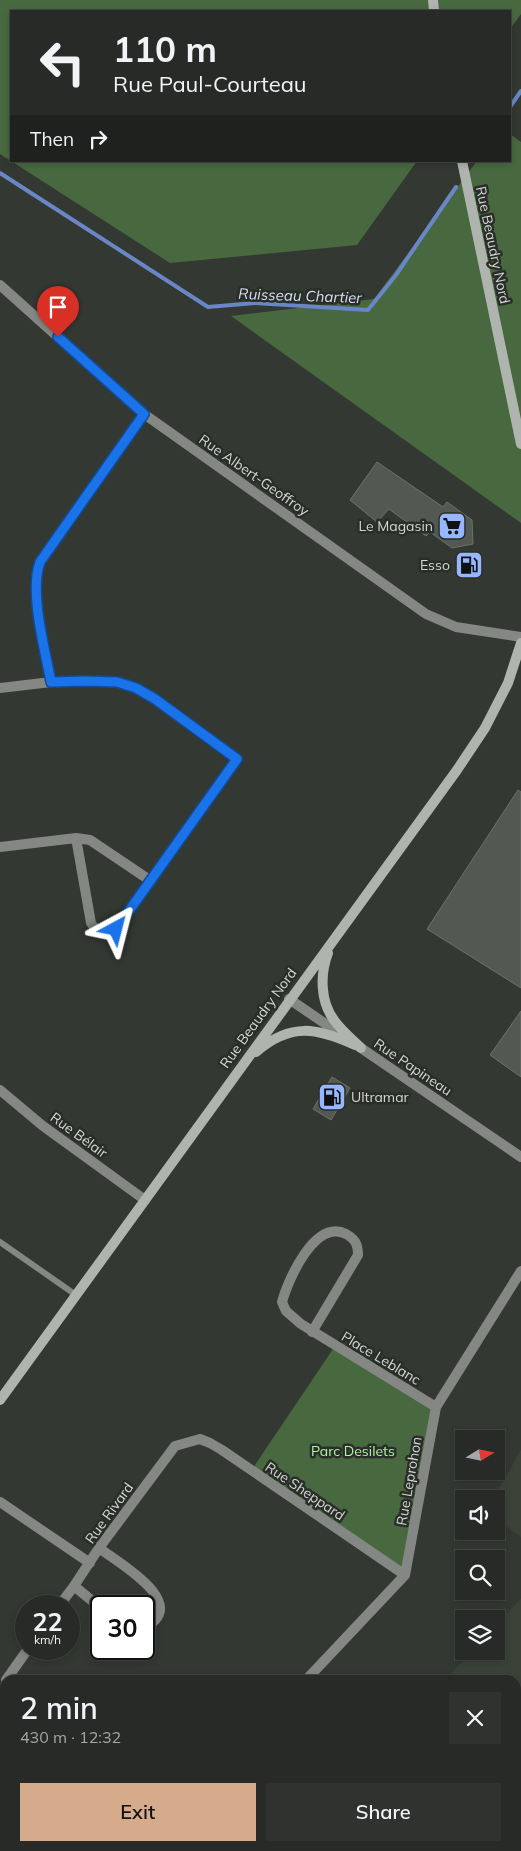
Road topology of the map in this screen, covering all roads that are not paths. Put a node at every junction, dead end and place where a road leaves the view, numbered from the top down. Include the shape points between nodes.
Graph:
1 (462, 165) edge
2 (0, 285) edge
3 (144, 414) junction
4 (521, 444) edge
5 (521, 637) edge
6 (521, 643) edge
7 (51, 682) junction
8 (0, 688) edge
9 (76, 838) junction
10 (0, 847) edge
11 (151, 881) junction
12 (346, 921) junction
13 (289, 999) junction
14 (361, 1048) junction
15 (244, 1062) junction
16 (0, 1090) edge
17 (521, 1157) edge
18 (144, 1200) junction
19 (0, 1242) edge
20 (521, 1271) edge
21 (76, 1295) junction
22 (312, 1332) junction
23 (0, 1400) edge
24 (436, 1407) junction
25 (186, 1442) joint
26 (0, 1502) edge
27 (99, 1548) junction
28 (90, 1564) junction
29 (405, 1575) junction
30 (74, 1586) junction
31 (67, 1595) edge
32 (90, 1599) edge
33 (155, 1620) edge
34 (20, 1660) edge
35 (10, 1675) edge
36 (311, 1675) edge

1 - 4 main road, Rue Beaudry Nord
2 - 3 street, Rue Albert-Geoffroy
3 - 5 street, Rue Albert-Geoffroy via 426,614 456,627
3 - 7 street via 40,562 35,582 36,597
6 - 12 main road, Rue Beaudry Nord via 508,683 485,728
7 - 8 street
7 - 11 street via 117,682 136,688 237,759
9 - 10 street
9 - 11 street via 90,840
9 - 11 street via 94,928 103,932 116,929
12 - 13 main road, Rue Beaudry Nord
12 - 14 main road via 332,943 321,976 333,1019
13 - 14 street, Rue Papineau
13 - 15 main road, Rue Beaudry Nord
14 - 15 main road via 330,1034 312,1030 292,1032 268,1042
14 - 17 street, Rue Papineau
15 - 18 main road, Rue Beaudry Nord
16 - 18 street, Rue Bélair via 43,1126
18 - 21 main road, Rue Beaudry Nord
19 - 21 lane
20 - 24 street, Rue Leprohon
21 - 23 main road, Rue Beaudry Nord
22 - 22 street, Place Leblanc via 358,1255 354,1238 340,1231 325,1234 313,1243 299,1262 284,1294 282,1302 286,1311
22 - 24 street, Place Leblanc
24 - 29 street, Rue Leprohon
25 - 27 street, Rue Rivard via 175,1446
25 - 29 street, Rue Sheppard via 200,1439 210,1443
26 - 28 street
27 - 28 street, Rue Rivard
27 - 33 street via 152,1588 160,1607
28 - 30 street, Rue Rivard
29 - 36 street
30 - 31 street, Rue Rivard
30 - 32 street
34 - 35 street

